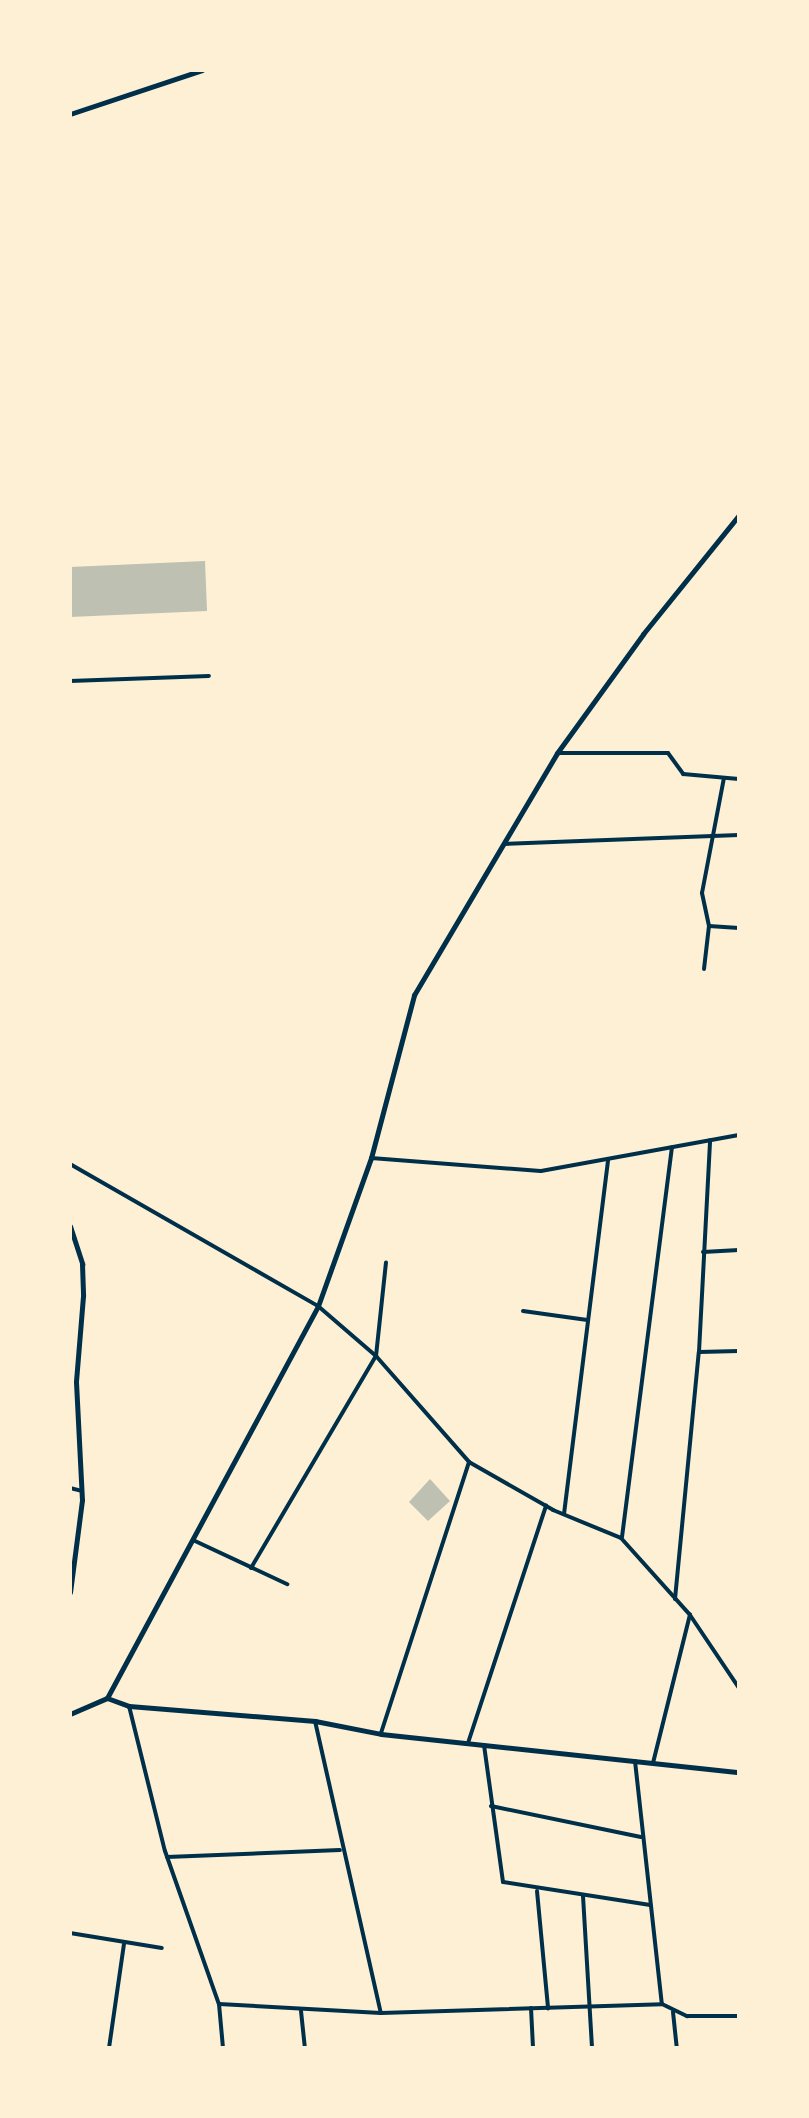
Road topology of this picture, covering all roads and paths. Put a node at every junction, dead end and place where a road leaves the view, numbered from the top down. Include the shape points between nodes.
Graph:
1 (202, 70) edge
2 (70, 114) edge
3 (738, 518) edge
4 (209, 676) dead end
5 (70, 681) edge
6 (557, 753) junction
7 (724, 778) junction
8 (739, 779) edge
9 (713, 835) junction
10 (739, 835) edge
11 (502, 844) junction
12 (709, 926) junction
13 (739, 928) edge
14 (704, 969) dead end
15 (739, 1135) edge
16 (710, 1140) junction
17 (672, 1147) junction
18 (371, 1158) junction
19 (608, 1159) junction
20 (70, 1164) edge
21 (70, 1226) edge
22 (739, 1250) edge
23 (703, 1252) junction
24 (386, 1263) dead end
25 (318, 1306) junction
26 (523, 1311) dead end
27 (587, 1320) junction
28 (739, 1351) edge
29 (699, 1352) junction
30 (376, 1356) junction
31 (73, 1391) edge
32 (469, 1462) junction
33 (70, 1488) edge
34 (82, 1491) junction
35 (546, 1506) junction
36 (564, 1514) junction
37 (621, 1538) junction
38 (195, 1541) junction
39 (251, 1568) junction
40 (287, 1584) dead end
41 (70, 1592) edge
42 (675, 1599) junction
43 (690, 1615) junction
44 (739, 1688) edge
45 (107, 1698) junction
46 (129, 1706) junction
47 (70, 1714) edge
48 (315, 1721) junction
49 (381, 1734) junction
50 (468, 1743) junction
51 (484, 1745) junction
52 (635, 1761) junction
53 (653, 1763) junction
54 (739, 1772) edge
55 (491, 1806) junction
56 (643, 1837) junction
57 (340, 1850) junction
58 (167, 1857) junction
59 (537, 1891) junction
60 (583, 1896) junction
61 (650, 1905) junction
62 (70, 1933) edge
63 (124, 1944) junction
64 (162, 1948) dead end
65 (219, 2004) junction
66 (662, 2004) junction
67 (591, 2005) junction
68 (531, 2008) junction
69 (548, 2008) junction
70 (301, 2011) junction
71 (673, 2012) junction
72 (381, 2013) junction
73 (739, 2016) edge
74 (109, 2048) edge
75 (223, 2048) edge
76 (305, 2048) edge
77 (533, 2048) edge
78 (592, 2048) edge
79 (677, 2048) edge

1 - 2 street
3 - 6 street via 643,634
4 - 5 street
6 - 7 street via 668,753 683,774
6 - 11 street
7 - 8 street
7 - 9 street
9 - 10 street
9 - 11 street
9 - 12 street via 702,893
11 - 18 street via 414,995
12 - 13 street
12 - 14 street
15 - 16 street
16 - 17 street
16 - 23 street
17 - 19 street
17 - 37 street
18 - 19 street via 541,1171
18 - 25 street
19 - 27 street
20 - 25 street
21 - 31 street via 82,1264 83,1296
22 - 23 street
23 - 29 street
24 - 30 street
25 - 30 street
25 - 38 street
26 - 27 street
27 - 36 street
28 - 29 street
29 - 42 street
30 - 32 street
30 - 39 street
31 - 34 street
32 - 35 street
32 - 49 street
33 - 34 street
34 - 41 street
35 - 36 street
35 - 50 street
36 - 37 street
37 - 42 street
38 - 39 street
38 - 45 street
39 - 40 street
42 - 43 street
43 - 44 street
43 - 53 street
45 - 46 street
45 - 47 street
46 - 48 street
46 - 58 street
48 - 49 street
48 - 57 street
49 - 50 street
50 - 51 street
51 - 52 street
51 - 55 street
52 - 53 street
52 - 56 street
53 - 54 street
55 - 56 street
55 - 59 street via 499,1875 509,1887
56 - 61 street
57 - 58 street
57 - 72 street
58 - 65 street
59 - 60 street
59 - 69 street
60 - 61 street
60 - 67 street
61 - 66 street
62 - 63 street
63 - 64 street
63 - 74 street
65 - 70 street
65 - 75 street
66 - 67 street
66 - 71 street
67 - 69 street
67 - 78 street
68 - 69 street
68 - 72 street
68 - 77 street
70 - 72 street
70 - 76 street
71 - 73 street
71 - 79 street

